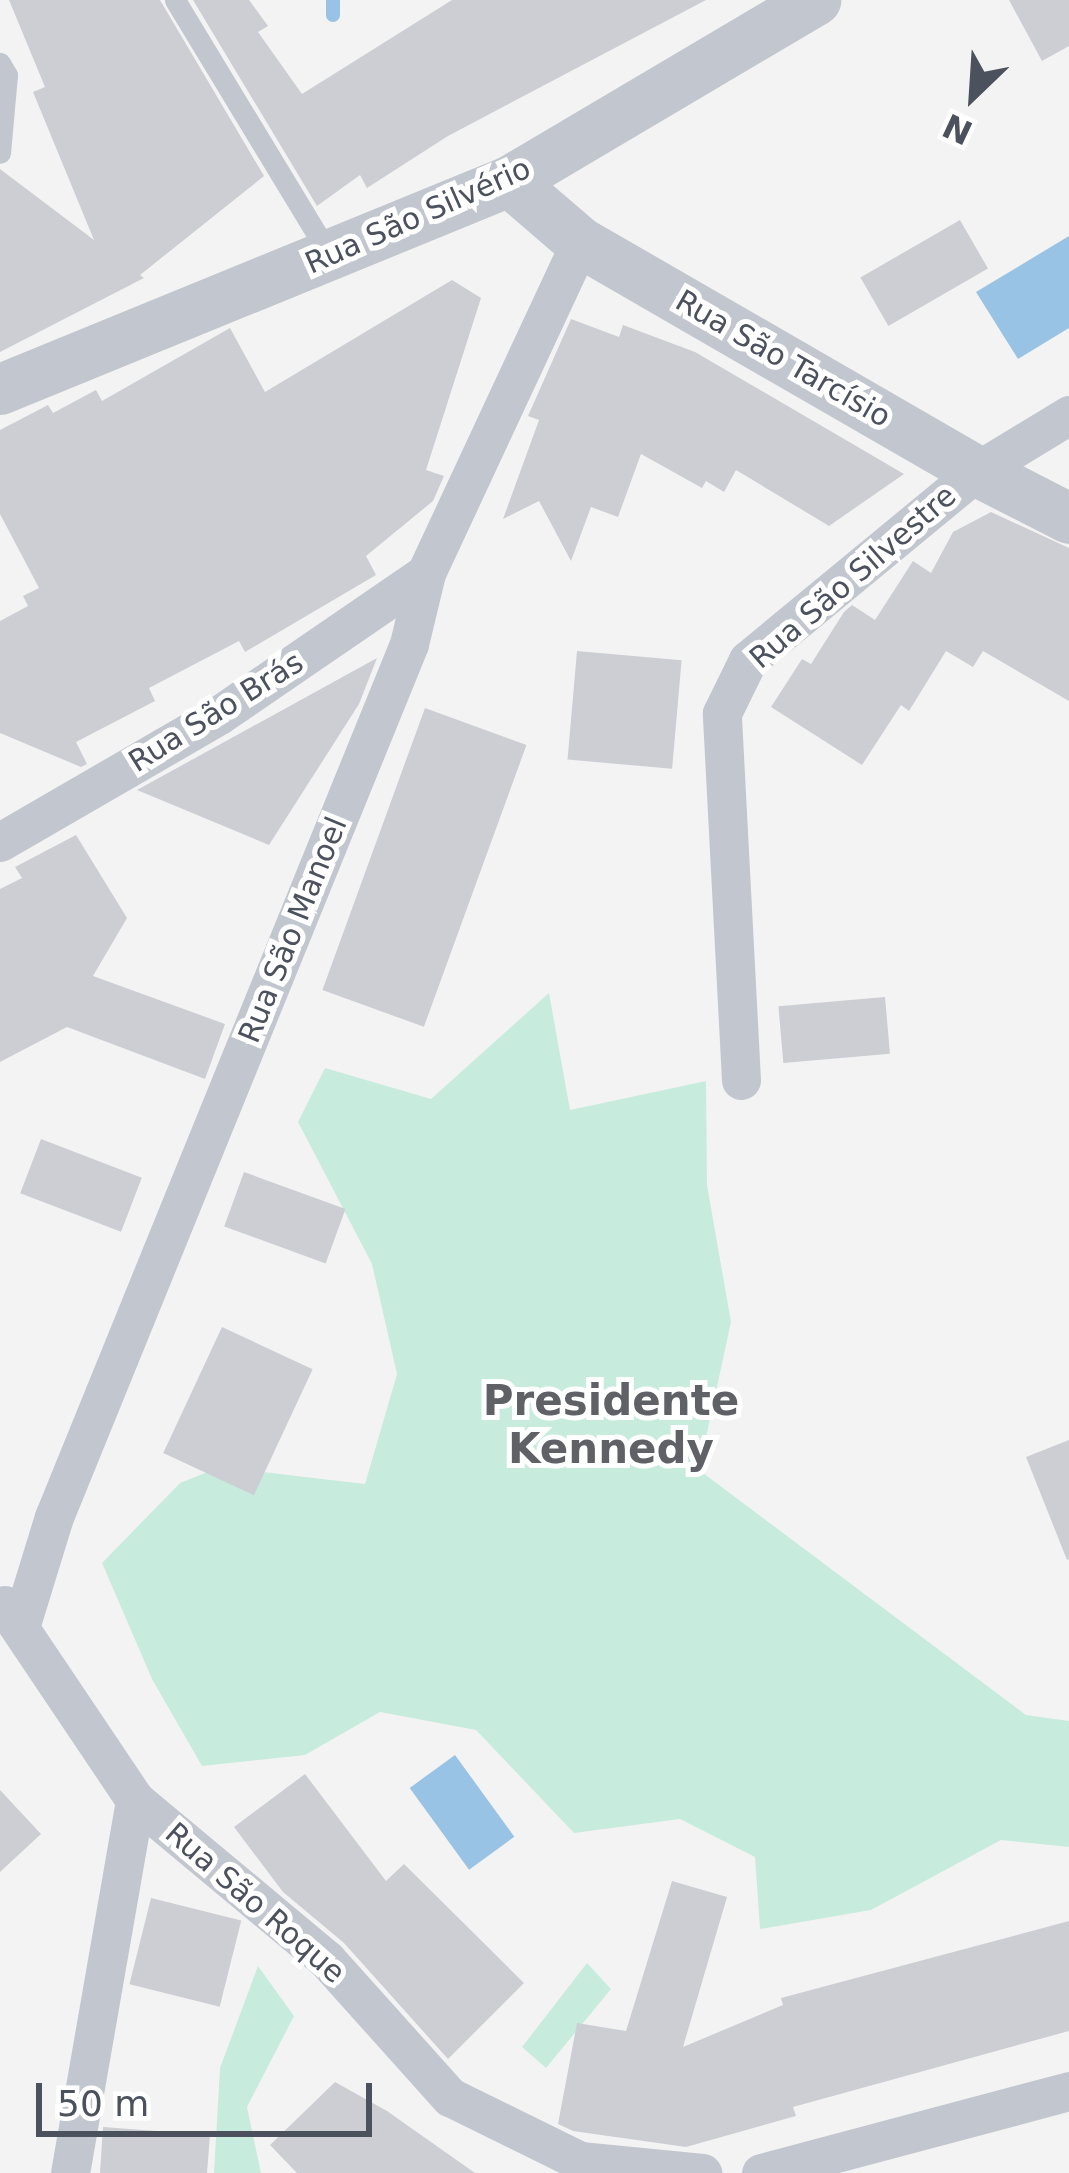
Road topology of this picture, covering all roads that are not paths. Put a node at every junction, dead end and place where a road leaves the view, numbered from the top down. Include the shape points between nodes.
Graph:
1 (176, 0) edge
2 (815, 0) edge
3 (0, 63) edge
4 (0, 153) edge
5 (509, 181) junction
6 (580, 242) junction
7 (330, 256) junction
8 (0, 389) edge
9 (1069, 416) edge
10 (977, 471) junction
11 (1069, 518) edge
12 (426, 573) junction
13 (0, 842) edge
14 (741, 1080) dead end
15 (7, 1623) edge
16 (135, 1800) junction
17 (1069, 2091) edge
18 (70, 2173) edge
19 (702, 2173) edge
20 (761, 2173) edge

1 - 7 lane
2 - 5 street, Rua São Silvério
3 - 4 lane via 7,75
5 - 6 street, Rua São Tarcísio
5 - 7 street, Rua São Silvério
6 - 10 street, Rua São Tarcísio
6 - 12 street, Rua São Manoel
7 - 8 street, Rua São Silvério
9 - 10 street, Rua São Silvestre
10 - 11 street, Rua São Tarcísio
10 - 14 street, Rua São Silvestre via 748,660 722,713
12 - 13 street, Rua São Brás via 219,716
12 - 15 street, Rua São Manoel via 410,644
15 - 16 street, Rua São Roque
16 - 18 street
16 - 19 street, Rua São Roque via 326,1958 450,2097 580,2162
17 - 20 street

